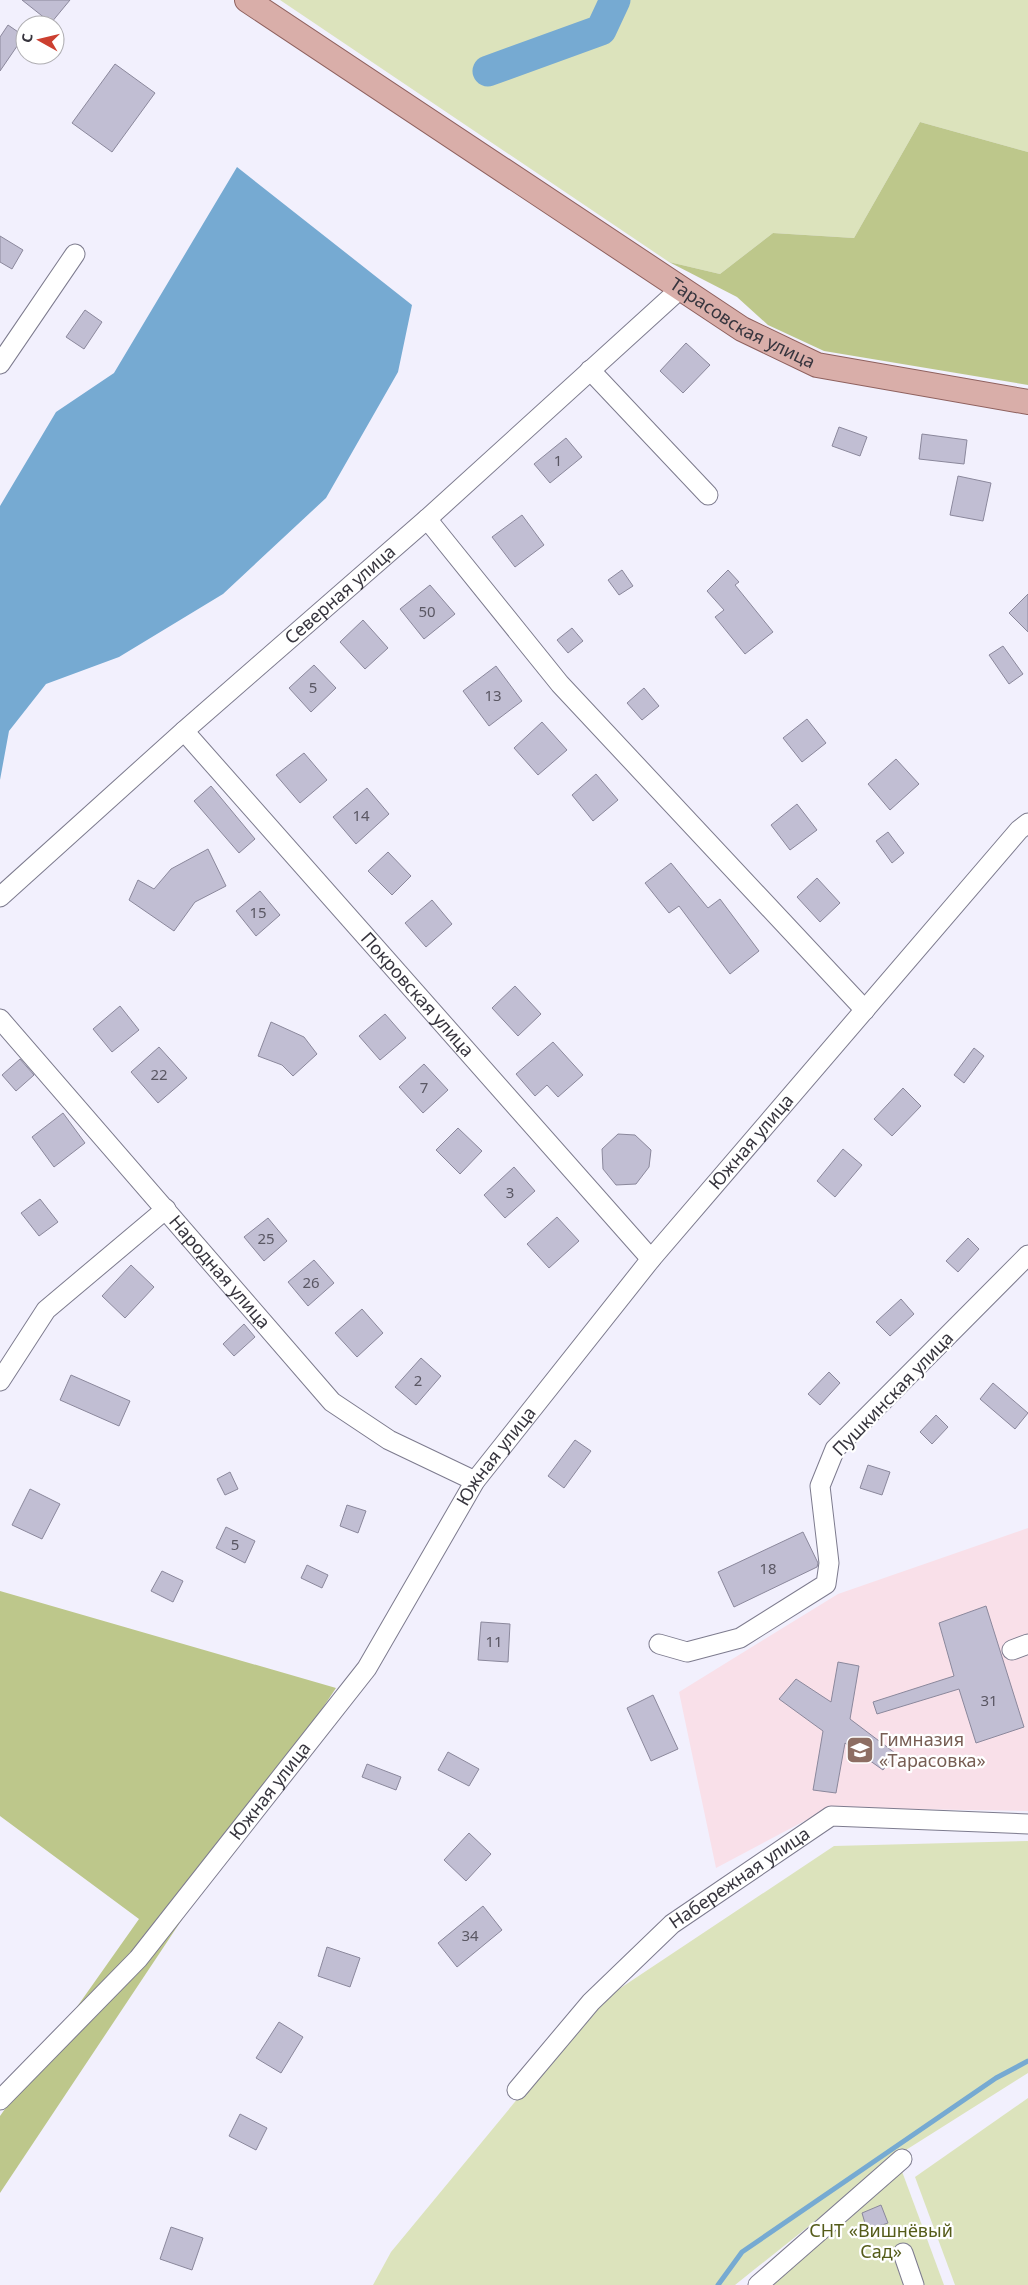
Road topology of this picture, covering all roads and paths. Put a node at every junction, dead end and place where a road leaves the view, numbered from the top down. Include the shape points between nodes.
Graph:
1 (247, 0) edge
2 (74, 254) dead end
3 (680, 290) junction
4 (0, 364) edge
5 (590, 370) junction
6 (1028, 402) edge
7 (708, 496) dead end
8 (427, 519) junction
9 (184, 731) junction
10 (1023, 827) edge
11 (0, 897) edge
12 (865, 1010) junction
13 (0, 1019) edge
14 (166, 1209) junction
15 (1028, 1255) edge
16 (651, 1259) junction
17 (0, 1381) edge
18 (475, 1481) junction
19 (659, 1644) dead end
20 (1028, 1824) edge
21 (517, 2090) dead end
22 (0, 2100) edge
23 (902, 2159) dead end
24 (903, 2253) dead end
25 (758, 2285) edge
26 (914, 2285) edge

1 - 3 main road, Тарасовская улица
2 - 4 street
3 - 5 street, Северная улица
3 - 6 main road, Тарасовская улица via 742,329 817,365
5 - 7 street
5 - 8 street, Северная улица
8 - 9 street, Северная улица
8 - 12 street via 560,684
9 - 11 street, Северная улица
9 - 16 street, Покровская улица
10 - 12 street, Южная улица
12 - 16 street, Южная улица
13 - 14 street, Народная улица
14 - 17 street via 46,1310
14 - 18 street, Народная улица via 332,1402 389,1440
15 - 19 street, Пушкинская улица via 835,1449 820,1486 829,1562 826,1584 740,1638 687,1652
16 - 18 street, Южная улица
18 - 22 street, Южная улица via 367,1668 138,1959
20 - 21 street, Набережная улица via 831,1816 672,1924 591,2002
23 - 25 street
24 - 26 street

